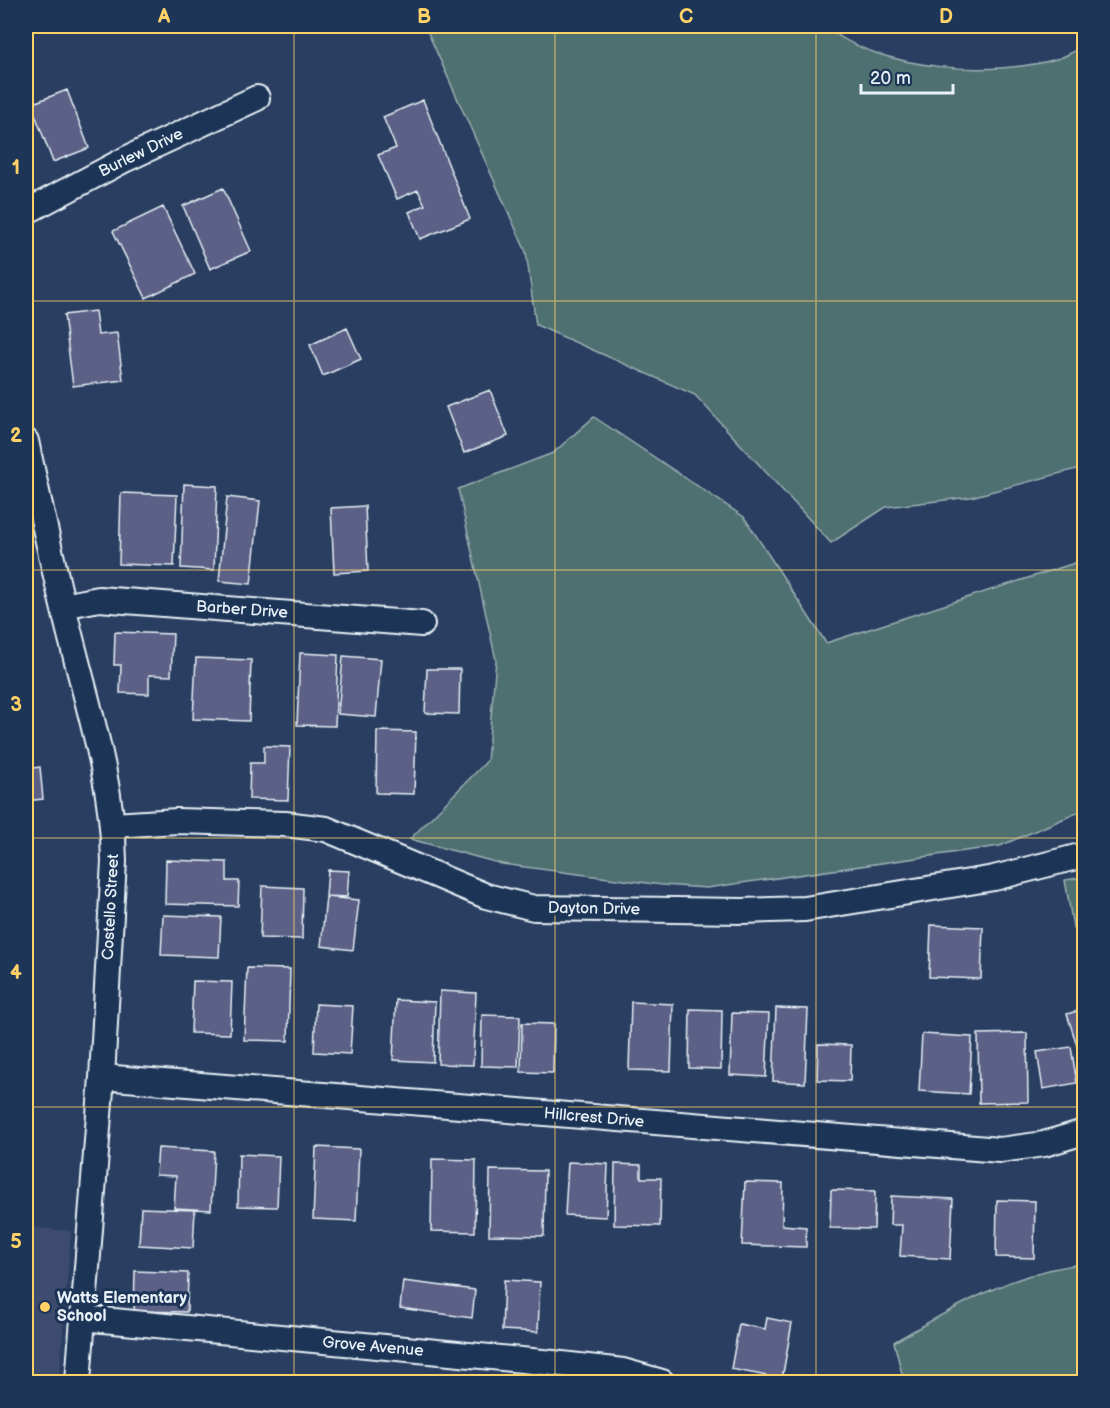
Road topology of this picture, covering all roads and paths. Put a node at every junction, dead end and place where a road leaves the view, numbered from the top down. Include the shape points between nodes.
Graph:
1 (257, 98) dead end
2 (26, 212) edge
3 (26, 441) edge
4 (63, 606) junction
5 (422, 624) dead end
6 (114, 825) junction
7 (1084, 855) edge
8 (102, 1077) junction
9 (1084, 1132) edge
10 (82, 1318) junction
11 (78, 1383) edge
12 (662, 1383) edge

1 - 2 street, Burlew Drive via 126,159
3 - 4 street, Costello Street
4 - 5 street, Barber Drive via 99,599
4 - 6 street, Costello Street
6 - 7 street, Dayton Drive via 177,821 326,828 486,896 534,908 743,912 805,909 994,878
6 - 8 street, Costello Street
8 - 9 street, Hillcrest Drive via 1000,1150 1044,1144
8 - 10 street, Costello Street
10 - 11 street, Costello Street
10 - 12 street, Grove Avenue via 588,1367 623,1371

